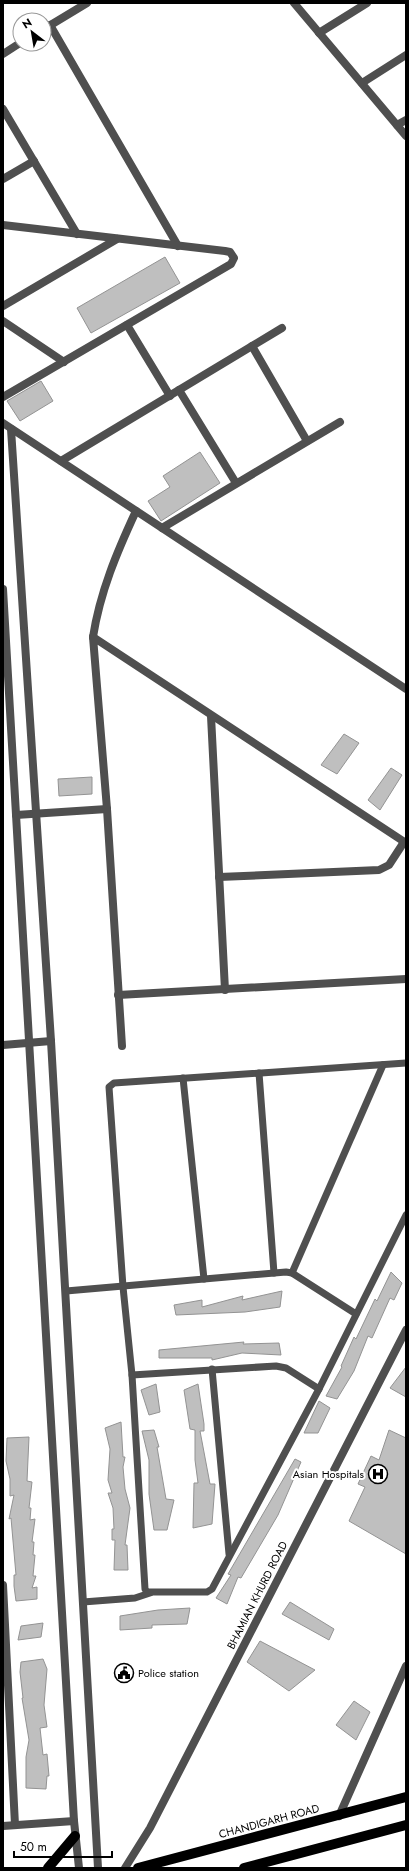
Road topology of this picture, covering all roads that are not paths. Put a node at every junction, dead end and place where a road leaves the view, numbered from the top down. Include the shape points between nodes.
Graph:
1 (87, 3) edge
2 (294, 3) edge
3 (361, 4) edge
4 (52, 24) edge
5 (319, 33) junction
6 (52, 35) edge
7 (12, 49) edge
8 (3, 54) edge
9 (406, 55) edge
10 (362, 83) junction
11 (3, 109) edge
12 (406, 120) edge
13 (397, 125) junction
14 (406, 136) edge
15 (34, 161) junction
16 (3, 179) edge
17 (3, 225) edge
18 (77, 234) junction
19 (118, 239) junction
20 (178, 246) junction
21 (3, 306) edge
22 (3, 321) edge
23 (127, 325) junction
24 (282, 328) dead end
25 (252, 346) junction
26 (64, 362) junction
27 (179, 390) junction
28 (170, 396) junction
29 (3, 398) edge
30 (340, 422) dead end
31 (3, 423) edge
32 (11, 429) junction
33 (308, 441) junction
34 (61, 461) junction
35 (236, 483) junction
36 (136, 511) junction
37 (162, 528) junction
38 (3, 589) edge
39 (93, 637) junction
40 (406, 689) edge
41 (211, 716) junction
42 (107, 809) junction
43 (36, 814) junction
44 (16, 816) junction
45 (405, 842) edge
46 (219, 877) junction
47 (406, 979) edge
48 (225, 990) junction
49 (118, 995) junction
50 (51, 1041) junction
51 (29, 1043) junction
52 (3, 1045) edge
53 (122, 1046) dead end
54 (406, 1064) edge
55 (383, 1065) junction
56 (259, 1074) junction
57 (182, 1078) junction
58 (406, 1216) edge
59 (274, 1273) junction
60 (292, 1273) junction
61 (204, 1279) junction
62 (122, 1287) junction
63 (66, 1291) junction
64 (356, 1314) junction
65 (406, 1330) edge
66 (212, 1369) junction
67 (132, 1375) junction
68 (319, 1389) junction
69 (229, 1554) junction
70 (3, 1586) edge
71 (150, 1593) junction
72 (83, 1602) junction
73 (406, 1666) edge
74 (6, 1716) edge
75 (406, 1797) edge
76 (339, 1816) junction
77 (74, 1821) junction
78 (406, 1824) edge
79 (15, 1825) junction
80 (3, 1826) edge
81 (75, 1836) junction
82 (48, 1868) edge
83 (79, 1868) edge
84 (98, 1868) edge
85 (125, 1868) edge
86 (138, 1868) edge
87 (244, 1868) edge

1 - 4 street
2 - 5 street
3 - 5 street
5 - 10 street
6 - 20 street
7 - 8 street
9 - 10 street
10 - 13 street
11 - 15 street
12 - 13 street
13 - 14 street
15 - 16 street
15 - 18 street
17 - 18 street
18 - 19 street
19 - 20 street
19 - 21 street
20 - 23 street via 230,252 234,258 231,264
22 - 26 street
23 - 26 street
23 - 28 street
24 - 25 street
25 - 27 street
25 - 33 street
26 - 29 street
27 - 28 street
27 - 35 street
28 - 34 street
30 - 33 street
31 - 32 street
32 - 34 street
32 - 43 street
33 - 35 street
34 - 36 street
35 - 37 street
36 - 37 street
36 - 39 street via 106,581 97,610
37 - 40 street
38 - 44 street
39 - 41 street
39 - 42 street
41 - 45 street
41 - 46 street
42 - 43 street
42 - 49 street
43 - 44 street
43 - 50 street
44 - 51 street
45 - 46 street via 389,865 379,870
46 - 48 street
47 - 48 street
48 - 49 street
49 - 53 street
50 - 51 street
50 - 63 street
51 - 52 street
51 - 77 street
54 - 55 lane
55 - 56 lane
55 - 60 lane
56 - 57 lane
56 - 59 lane
57 - 61 lane
57 - 62 lane via 114,1083 108,1087
58 - 64 lane
59 - 60 lane
59 - 61 lane
60 - 64 lane
61 - 62 lane
62 - 63 lane
62 - 67 lane
63 - 72 street
64 - 68 lane
65 - 85 street, BHAMIAN KHURD ROAD via 150,1828
66 - 67 lane
66 - 68 lane via 281,1367
66 - 69 lane
67 - 71 lane via 144,1589
68 - 69 lane
69 - 71 lane via 210,1592
70 - 74 street
71 - 72 lane via 135,1598
72 - 84 street
73 - 76 street
74 - 79 street
75 - 76 main road, CHANDIGARH ROAD
76 - 86 main road, CHANDIGARH ROAD
77 - 79 street
77 - 81 street
78 - 87 main road
79 - 80 street
81 - 82 main road
81 - 83 street

